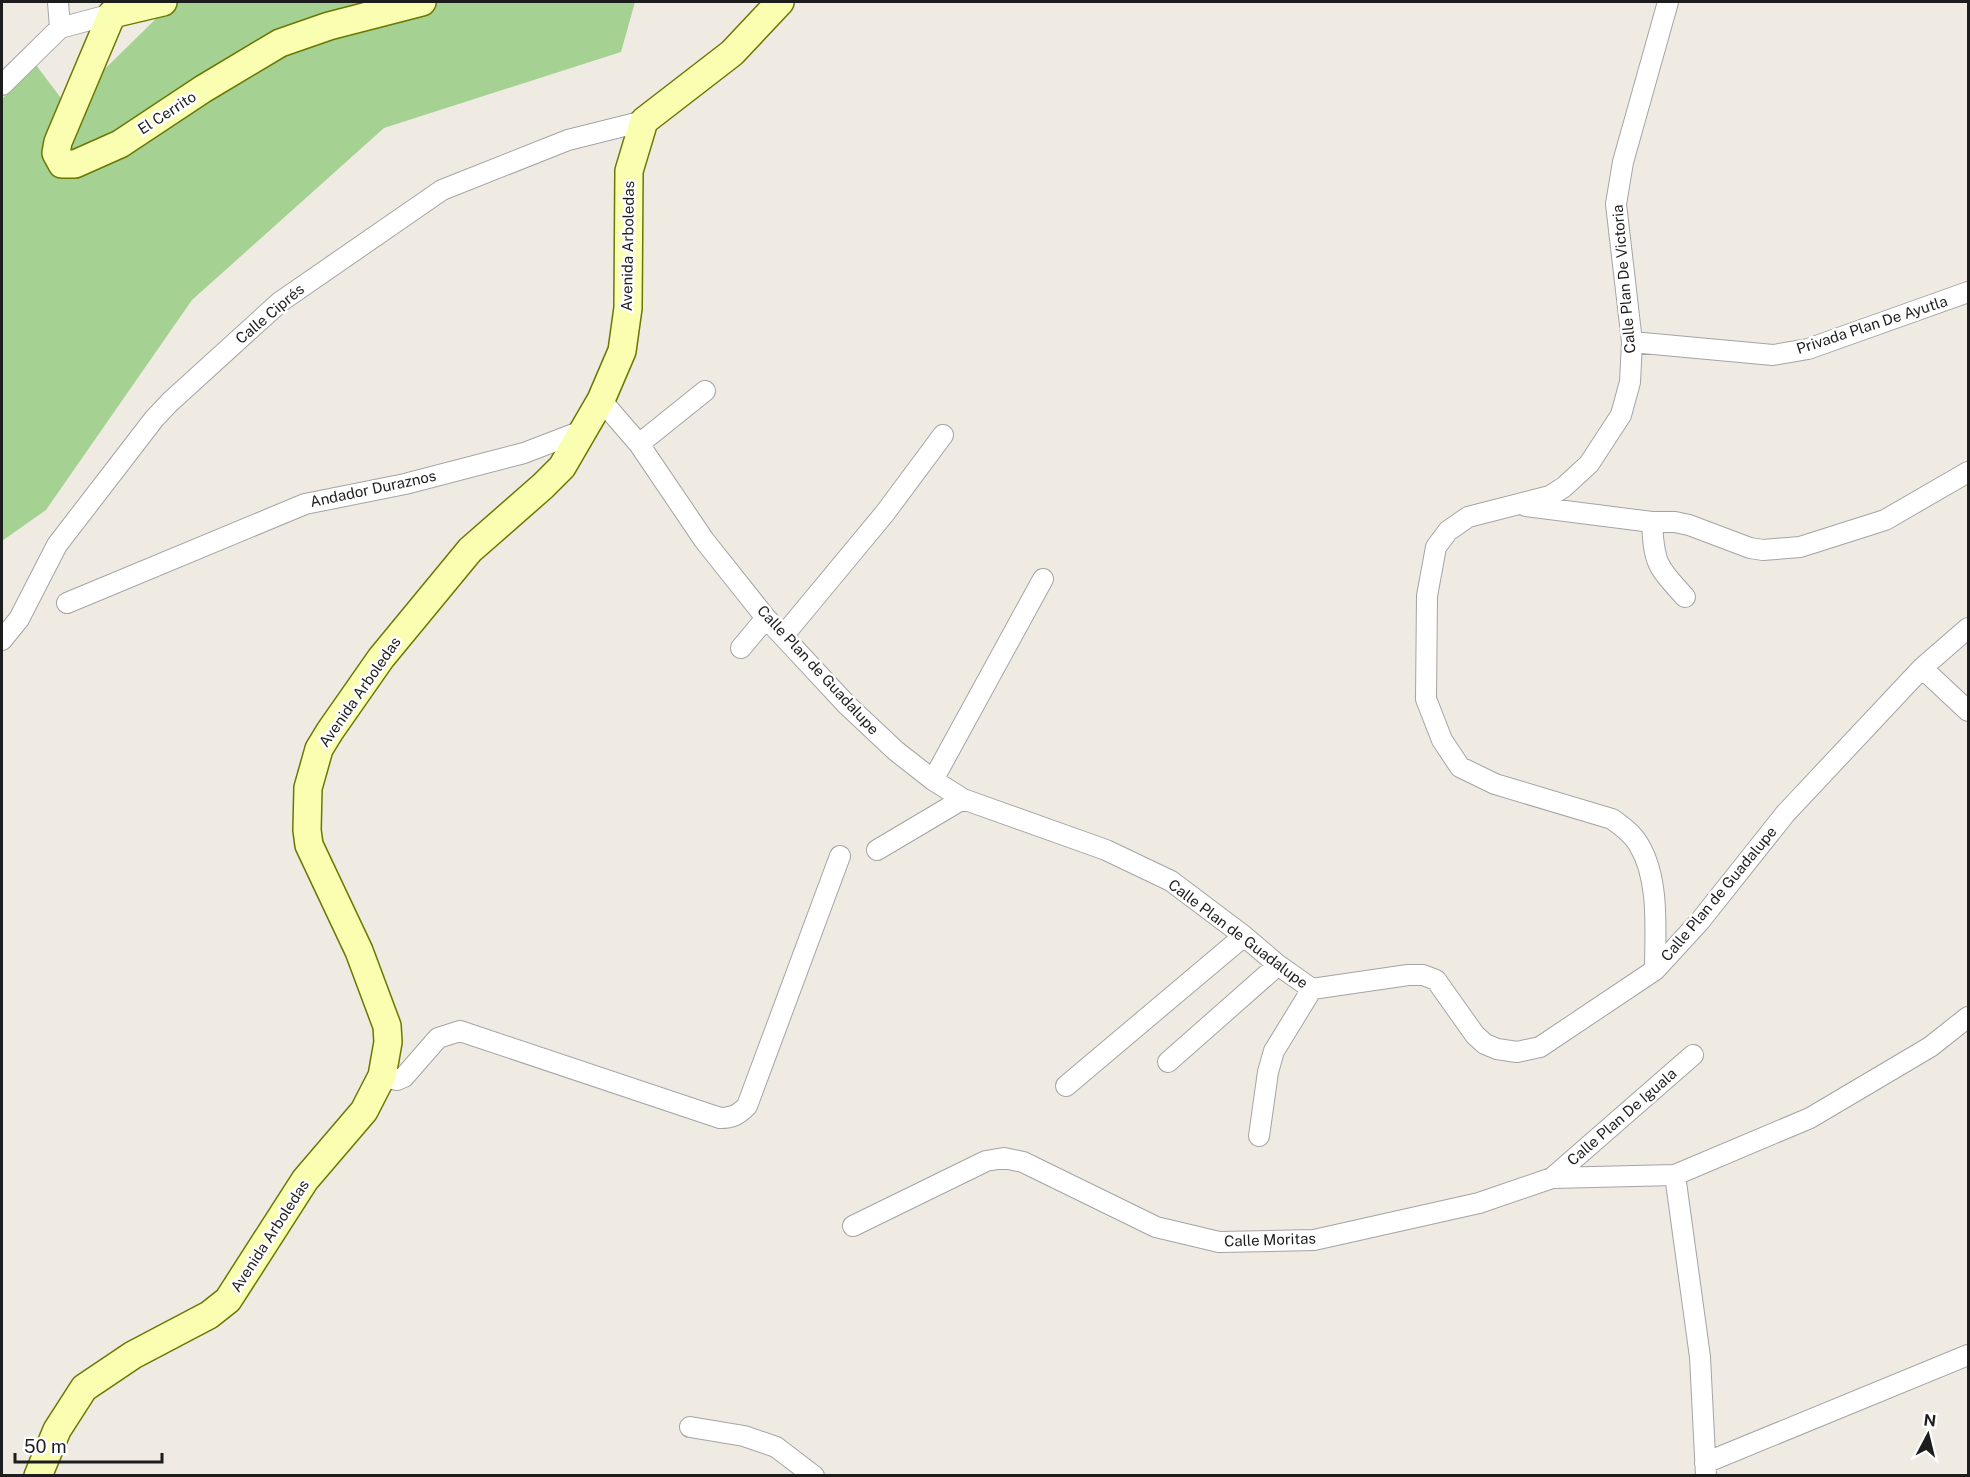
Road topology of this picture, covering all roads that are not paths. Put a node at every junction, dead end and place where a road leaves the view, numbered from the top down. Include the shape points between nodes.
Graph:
1 (58, 2) edge
2 (163, 2) edge
3 (422, 2) edge
4 (780, 2) edge
5 (1668, 2) edge
6 (112, 14) junction
7 (60, 28) junction
8 (2, 85) edge
9 (644, 121) junction
10 (1968, 292) edge
11 (1632, 342) junction
12 (705, 391) dead end
13 (601, 399) junction
14 (584, 430) junction
15 (943, 435) dead end
16 (639, 444) junction
17 (1968, 472) edge
18 (1516, 505) junction
19 (1652, 522) junction
20 (1043, 579) dead end
21 (1685, 597) dead end
22 (68, 603) dead end
23 (766, 618) junction
24 (1968, 628) edge
25 (783, 636) junction
26 (2, 640) edge
27 (741, 648) dead end
28 (1922, 668) junction
29 (1968, 711) edge
30 (933, 780) junction
31 (963, 799) junction
32 (877, 850) dead end
33 (840, 856) dead end
34 (1244, 936) junction
35 (1278, 964) junction
36 (1655, 970) junction
37 (1312, 989) junction
38 (1968, 1017) edge
39 (1693, 1055) dead end
40 (1168, 1062) dead end
41 (382, 1076) junction
42 (1066, 1086) dead end
43 (1259, 1136) dead end
44 (1674, 1175) junction
45 (1552, 1178) junction
46 (853, 1226) dead end
47 (1968, 1355) edge
48 (690, 1427) dead end
49 (1706, 1469) edge
50 (38, 1476) edge
51 (814, 1476) edge

1 - 7 street
2 - 6 main road
3 - 6 main road, El Cerrito via 329,26 280,44 202,89 120,144 75,164 62,164 56,153 58,142
4 - 9 main road via 732,52
5 - 11 street, Calle Plan De Victoria via 1623,162 1616,204
6 - 7 street
7 - 8 street
9 - 13 main road, Avenida Arboledas via 629,171 628,308 622,351
9 - 26 street, Calle Ciprés via 568,140 442,190 280,302 154,419 57,545 19,618
10 - 11 street, Privada Plan De Ayutla via 1808,349 1773,356
11 - 18 street, Calle Plan De Victoria via 1630,382 1621,415 1589,464 1550,496
12 - 16 street
13 - 14 main road, Avenida Arboledas
13 - 16 street, Calle Plan de Guadalupe
14 - 22 street, Andador Duraznos via 524,453 405,484 304,504
14 - 41 main road, Avenida Arboledas via 562,467 470,550 437,588 381,658 319,749 308,788 309,845 359,951 387,1026
15 - 25 street via 885,513
16 - 23 street, Calle Plan de Guadalupe via 704,540
17 - 19 street via 1885,519 1800,547 1750,548 1689,525
18 - 19 street
18 - 36 street, Calle Plan De Victoria via 1467,517 1448,531 1436,547 1427,596 1426,699 1442,740 1460,767 1495,784 1612,819 1639,844 1651,876
19 - 21 street via 1658,566
20 - 30 street
23 - 25 street, Calle Plan de Guadalupe
23 - 27 street
24 - 28 street, Calle Plan de Guadalupe
25 - 30 street, Calle Plan de Guadalupe via 847,705
28 - 29 street
28 - 36 street, Calle Plan de Guadalupe via 1785,814 1700,921
30 - 31 street, Calle Plan de Guadalupe
31 - 32 street
31 - 34 street, Calle Plan de Guadalupe via 1106,850 1171,881
33 - 41 street via 747,1106 740,1114 720,1118 460,1031 438,1038 404,1077 397,1080
34 - 35 street, Calle Plan de Guadalupe
34 - 42 street
35 - 37 street, Calle Plan de Guadalupe
35 - 40 street
36 - 37 street, Calle Plan de Guadalupe via 1540,1047 1517,1052 1485,1044 1436,980 1423,975
37 - 43 street via 1274,1051
38 - 44 street via 1930,1047 1810,1118
39 - 45 street, Calle Plan De Iguala
41 - 50 main road, Avenida Arboledas via 364,1111 305,1180 228,1300 84,1388 57,1430
44 - 45 street, Calle Moritas
44 - 49 street via 1700,1357
45 - 46 street, Calle Moritas via 1479,1203 1314,1240 1219,1242 1156,1227 1023,1162 1004,1158 986,1161
47 - 49 street
48 - 51 street via 744,1436 776,1447

